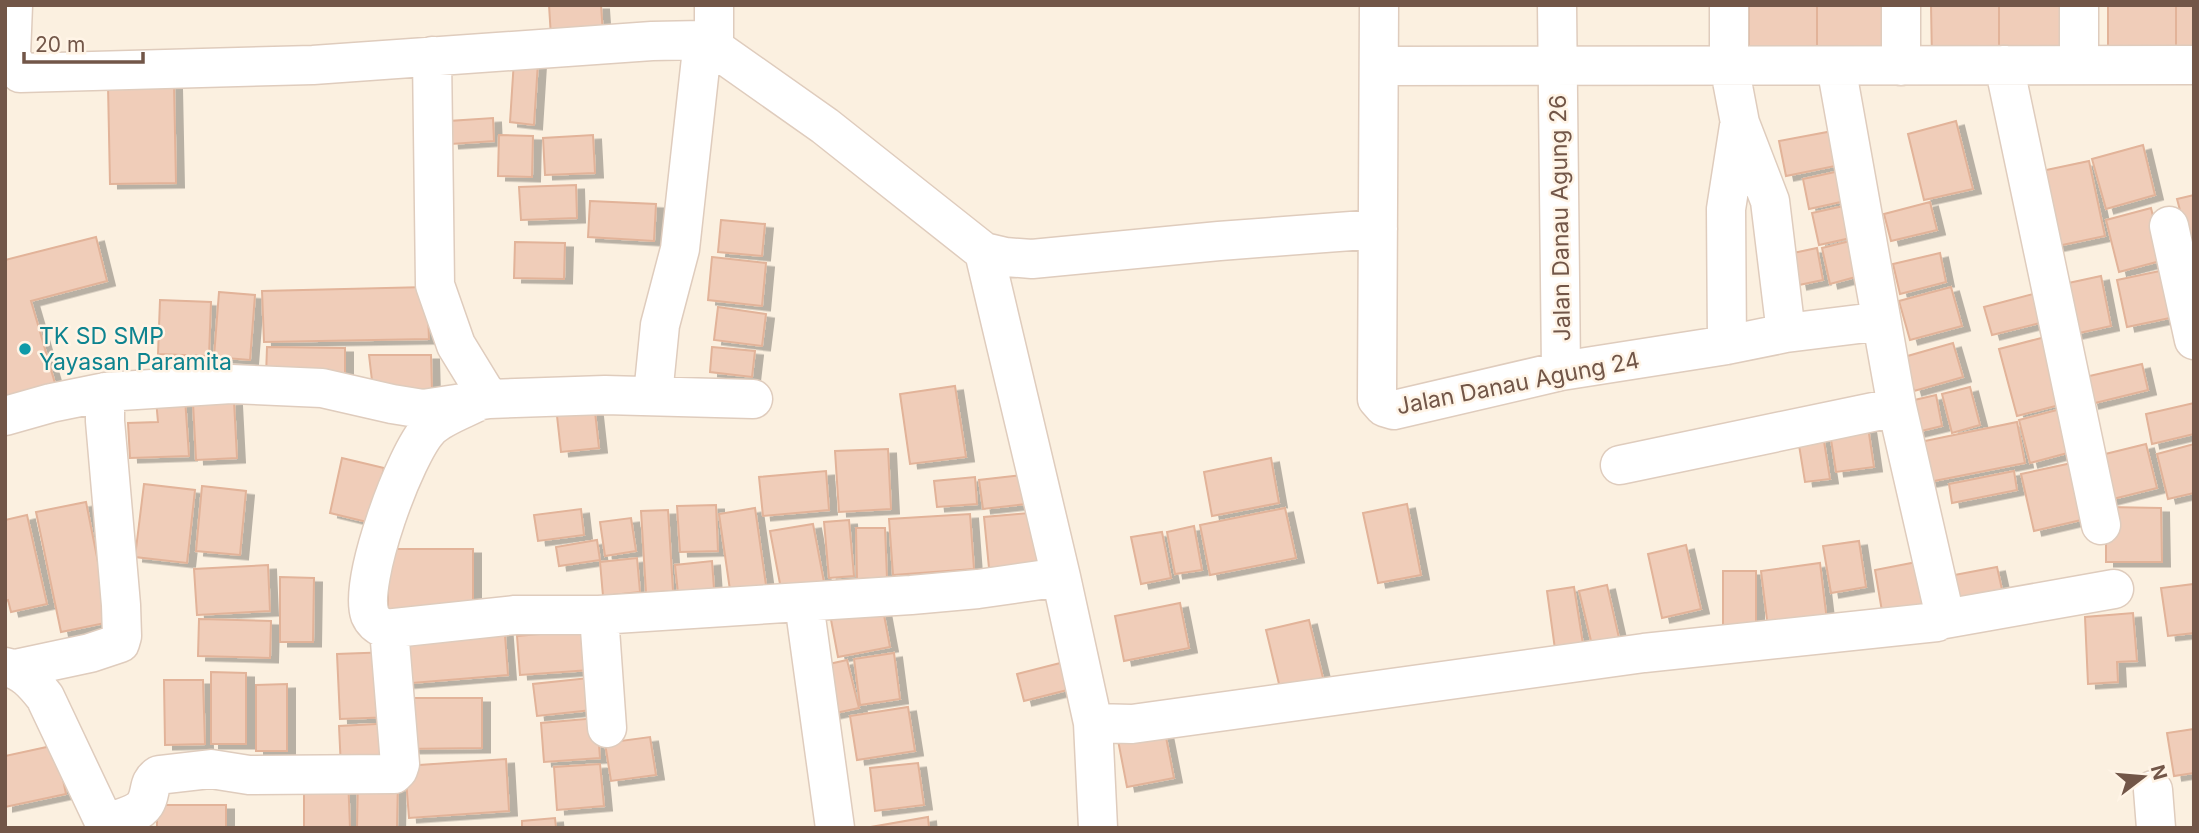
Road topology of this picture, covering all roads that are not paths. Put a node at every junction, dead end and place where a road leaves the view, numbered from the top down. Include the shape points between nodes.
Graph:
1 (13, 5) edge
2 (1379, 5) edge
3 (1557, 5) edge
4 (1729, 5) edge
5 (1901, 5) edge
6 (2080, 5) edge
7 (711, 31) edge
8 (432, 56) junction
9 (1729, 65) junction
10 (2004, 65) junction
11 (2079, 65) junction
12 (2194, 65) edge
13 (1379, 66) junction
14 (1558, 66) junction
15 (1836, 66) junction
16 (1901, 66) junction
17 (1740, 124) junction
18 (2169, 226) dead end
19 (1378, 229) junction
20 (984, 252) junction
21 (1867, 323) dead end
22 (1786, 334) junction
23 (2194, 340) edge
24 (1727, 345) junction
25 (1561, 371) junction
26 (105, 392) junction
27 (653, 395) junction
28 (754, 399) dead end
29 (485, 400) junction
30 (1897, 407) junction
31 (5, 416) edge
32 (1620, 465) dead end
33 (2101, 525) dead end
34 (1061, 577) junction
35 (2114, 589) dead end
36 (804, 603) junction
37 (599, 615) junction
38 (1939, 620) junction
39 (389, 629) junction
40 (10, 668) edge
41 (1093, 723) junction
42 (607, 728) dead end
43 (2153, 790) dead end
44 (106, 825) edge
45 (835, 828) edge
46 (1098, 828) edge
47 (2156, 828) edge

1 - 8 street via 10,56 20,73 313,65
2 - 13 street, Jalan Danau Agung 24
3 - 14 street, Jalan Danau Agung 26
4 - 9 street
5 - 16 street
6 - 11 street
7 - 8 street via 652,41
7 - 20 street
7 - 27 street via 680,249 660,325
8 - 29 street via 435,285 456,345
9 - 14 street
9 - 15 street
9 - 17 street
10 - 11 street
10 - 16 street
10 - 33 street
11 - 12 street
13 - 14 street
13 - 19 street, Jalan Danau Agung 24
14 - 25 street, Jalan Danau Agung 26
15 - 16 street
15 - 30 street
17 - 22 street via 1770,201
17 - 24 street via 1726,209
18 - 23 street
19 - 20 street via 1032,259
19 - 25 street, Jalan Danau Agung 24 via 1377,399 1384,407 1394,410
20 - 34 street
21 - 22 street, Jalan Danau Agung 24
22 - 24 street, Jalan Danau Agung 24
24 - 25 street, Jalan Danau Agung 24
26 - 29 street via 231,384 322,388 423,409
26 - 31 street
26 - 40 street via 120,643
27 - 28 street
27 - 29 street
29 - 39 street via 431,426 400,481 370,584 369,613 379,627
30 - 32 street
30 - 38 street via 1943,608
34 - 36 street via 978,589
34 - 41 street
35 - 38 street
36 - 37 street
36 - 45 street
37 - 39 street via 515,615
37 - 42 street
38 - 41 street via 1644,653 1132,724
39 - 44 street via 400,764 394,774 249,775 211,769 159,775 152,779 145,805
40 - 44 street via 31,680 45,697
41 - 46 street
43 - 47 street

